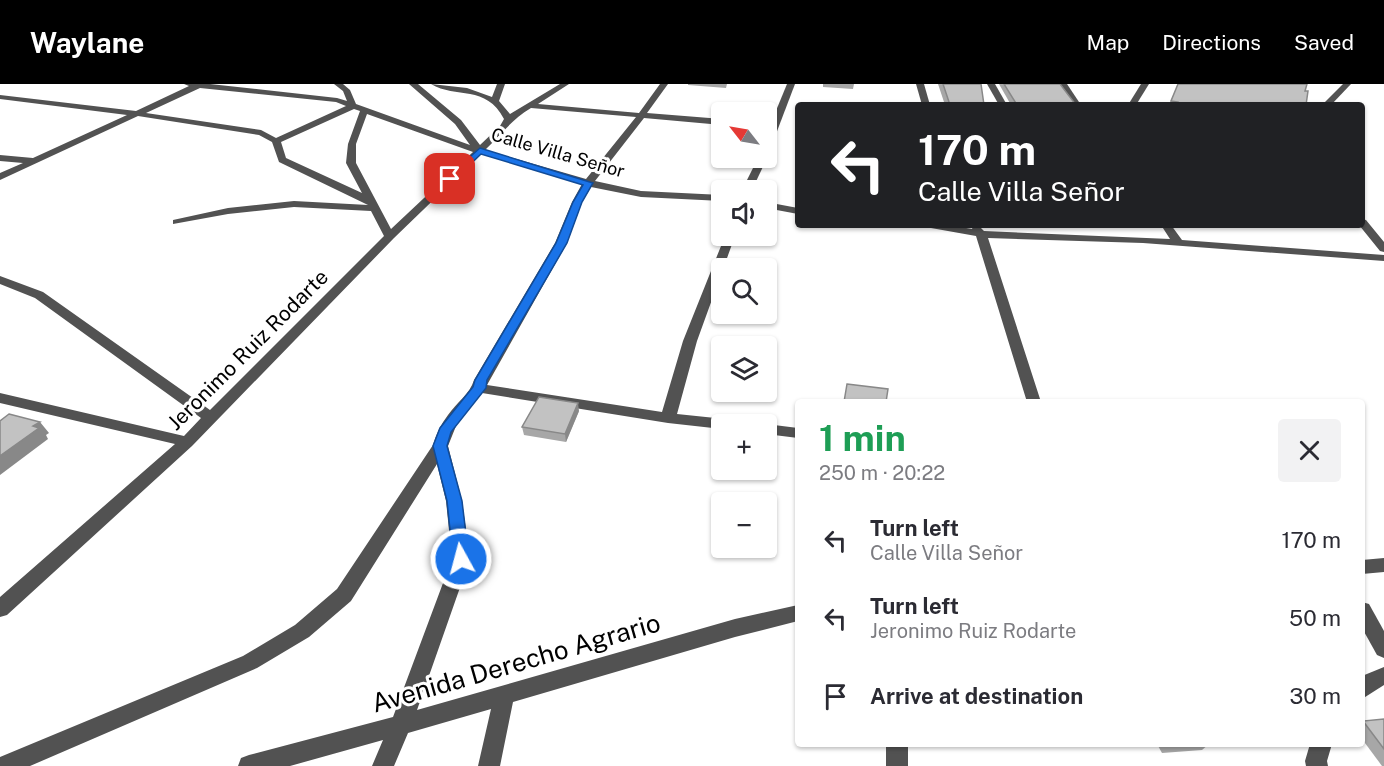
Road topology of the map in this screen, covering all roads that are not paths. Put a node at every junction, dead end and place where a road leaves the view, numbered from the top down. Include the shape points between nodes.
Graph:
1 (188, 84) edge
2 (338, 84) edge
3 (413, 84) edge
4 (435, 84) edge
5 (501, 84) edge
6 (565, 84) edge
7 (664, 84) edge
8 (792, 84) edge
9 (920, 84) edge
10 (991, 84) edge
11 (1063, 84) edge
12 (1145, 84) edge
13 (1347, 84) edge
14 (201, 85) edge
15 (0, 97) edge
16 (925, 102) edge
17 (1001, 102) edge
18 (1075, 102) edge
19 (1134, 102) edge
20 (1329, 102) edge
21 (353, 106) junction
22 (531, 106) junction
23 (502, 110) junction
24 (363, 111) junction
25 (139, 114) junction
26 (643, 114) junction
27 (777, 115) edge
28 (711, 121) edge
29 (276, 141) junction
30 (480, 151) junction
31 (0, 158) edge
32 (33, 161) junction
33 (0, 177) edge
34 (588, 183) junction
35 (711, 197) edge
36 (373, 204) junction
37 (777, 207) edge
38 (795, 210) edge
39 (177, 222) dead end
40 (1365, 226) edge
41 (959, 228) edge
42 (1072, 228) edge
43 (1168, 228) edge
44 (977, 230) edge
45 (390, 236) junction
46 (1077, 238) junction
47 (1179, 243) junction
48 (726, 246) edge
49 (1384, 249) edge
50 (1384, 258) edge
51 (0, 280) edge
52 (480, 388) junction
53 (0, 398) edge
54 (1033, 399) edge
55 (212, 418) junction
56 (668, 418) junction
57 (711, 423) edge
58 (777, 430) edge
59 (795, 433) edge
60 (187, 442) junction
61 (440, 446) junction
62 (1384, 565) edge
63 (1365, 567) edge
64 (0, 609) edge
65 (795, 614) edge
66 (1365, 615) edge
67 (1384, 649) edge
68 (1384, 676) edge
69 (1365, 686) edge
70 (504, 695) junction
71 (401, 725) junction
72 (897, 747) edge
73 (1320, 747) edge
74 (4, 766) edge
75 (249, 766) edge
76 (383, 766) edge
77 (489, 766) edge
78 (897, 766) edge
79 (1317, 766) edge

1 - 14 street
2 - 21 street via 346,90
3 - 30 street, Calle Villa Señor via 458,122
4 - 23 street, Calle Villa Señor via 482,95
5 - 23 street
6 - 22 street
7 - 26 street
8 - 27 street
9 - 16 street
10 - 17 street
11 - 18 street
12 - 19 street
13 - 20 street
14 - 21 street via 337,100
14 - 25 street
15 - 25 street
21 - 24 street
21 - 29 street
22 - 23 street
22 - 26 street
23 - 30 street, Jeronimo Ruiz Rodarte via 504,127
24 - 30 street
24 - 36 street via 352,144 351,163
25 - 29 street via 261,133
25 - 32 street
26 - 28 street
26 - 34 street
29 - 36 street via 282,160
30 - 34 street, Calle Villa Señor
30 - 45 street, Jeronimo Ruiz Rodarte
31 - 32 street
32 - 33 street
34 - 35 street, Calle Villa Señor via 641,194
34 - 52 street via 561,243 481,380
36 - 39 street via 294,204 228,211
36 - 45 street
37 - 38 street
40 - 49 street
41 - 44 street
42 - 46 street
43 - 47 street
44 - 46 street
44 - 54 street
45 - 55 street, Jeronimo Ruiz Rodarte
46 - 47 street
47 - 50 street
48 - 56 street via 690,341
51 - 55 street via 39,295
52 - 56 street
52 - 61 street via 453,418
53 - 60 street
55 - 60 street, Jeronimo Ruiz Rodarte
56 - 57 street
58 - 59 street
60 - 64 street, Jeronimo Ruiz Rodarte
61 - 71 street via 454,501 461,559
61 - 74 street via 344,595 303,631 250,662
62 - 63 street
65 - 70 street, Avenida Derecho Agrario
66 - 67 street
68 - 69 street
70 - 71 street, Avenida Derecho Agrario
70 - 77 street
71 - 75 street, Avenida Derecho Agrario
71 - 76 street
72 - 78 street
73 - 79 street

